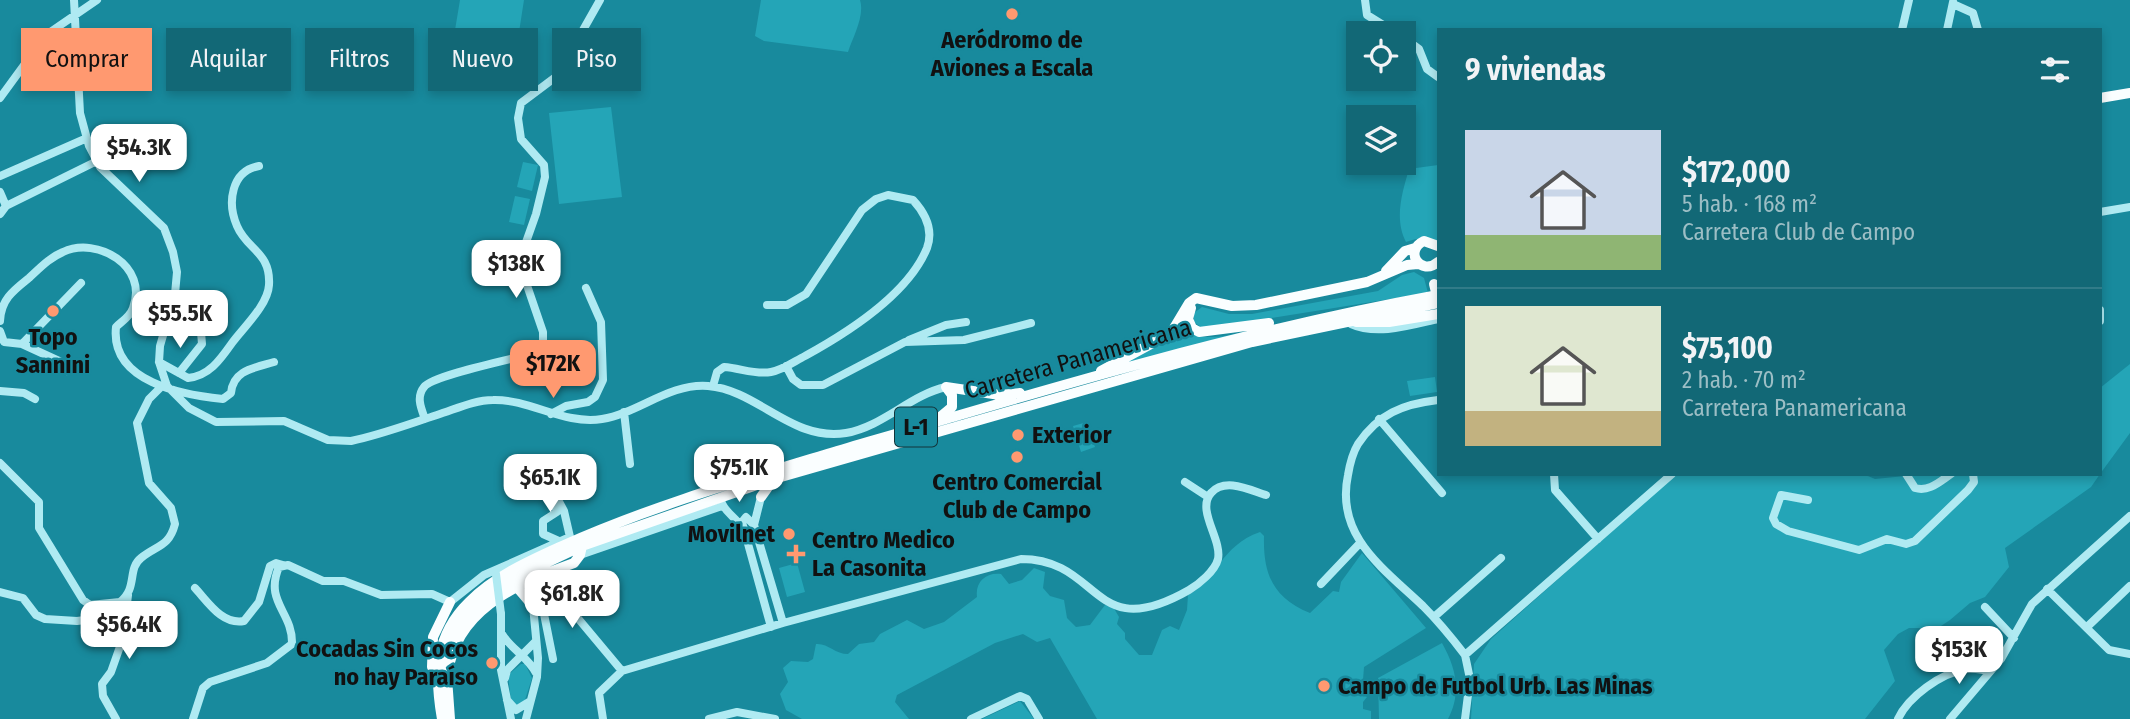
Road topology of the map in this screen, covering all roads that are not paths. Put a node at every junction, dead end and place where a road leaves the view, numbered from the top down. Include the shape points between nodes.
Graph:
1 (74, 0) edge
2 (97, 0) edge
3 (600, 0) edge
4 (1364, 0) edge
5 (1909, 0) edge
6 (1953, 2) edge
7 (75, 13) junction
8 (1377, 21) edge
9 (1902, 28) edge
10 (1947, 28) edge
11 (1977, 28) edge
12 (1416, 47) edge
13 (1437, 76) edge
14 (2130, 93) edge
15 (0, 98) edge
16 (2102, 98) edge
17 (2130, 99) edge
18 (2102, 104) edge
19 (87, 138) junction
20 (97, 161) junction
21 (259, 166) dead end
22 (0, 176) edge
23 (0, 192) edge
24 (6, 206) junction
25 (2130, 207) edge
26 (2102, 212) edge
27 (0, 214) edge
28 (1437, 245) edge
29 (1415, 248) junction
30 (1437, 263) edge
31 (1421, 266) junction
32 (1437, 268) edge
33 (1379, 278) junction
34 (81, 283) dead end
35 (1434, 284) junction
36 (586, 288) dead end
37 (1437, 295) edge
38 (1437, 299) edge
39 (1437, 299) edge
40 (1222, 303) junction
41 (767, 305) dead end
42 (1336, 314) junction
43 (1437, 316) edge
44 (1437, 316) edge
45 (0, 317) edge
46 (1345, 321) junction
47 (966, 322) dead end
48 (1031, 323) dead end
49 (0, 331) edge
50 (201, 332) dead end
51 (905, 342) junction
52 (22, 344) junction
53 (159, 362) junction
54 (274, 362) dead end
55 (786, 366) junction
56 (67, 371) dead end
57 (179, 373) junction
58 (165, 385) junction
59 (713, 386) junction
60 (946, 387) junction
61 (1058, 388) junction
62 (0, 391) edge
63 (35, 399) dead end
64 (1437, 400) edge
65 (624, 412) junction
66 (551, 414) junction
67 (425, 419) junction
68 (1379, 419) junction
69 (934, 421) junction
70 (0, 463) edge
71 (630, 464) dead end
72 (1554, 476) edge
73 (1670, 476) edge
74 (1907, 476) edge
75 (1948, 476) edge
76 (1973, 476) edge
77 (774, 479) junction
78 (1185, 482) dead end
79 (549, 483) dead end
80 (511, 493) dead end
81 (1442, 493) dead end
82 (1266, 495) dead end
83 (1208, 496) junction
84 (761, 497) joint
85 (1808, 500) dead end
86 (721, 502) junction
87 (2129, 519) edge
88 (754, 525) junction
89 (606, 527) junction
90 (744, 531) junction
91 (544, 534) junction
92 (566, 539) junction
93 (1598, 539) junction
94 (1360, 543) junction
95 (542, 550) junction
96 (579, 555) junction
97 (1501, 558) dead end
98 (283, 565) junction
99 (765, 565) junction
100 (755, 569) junction
101 (497, 571) junction
102 (1321, 584) dead end
103 (516, 586) junction
104 (2130, 586) edge
105 (195, 588) dead end
106 (2047, 589) junction
107 (0, 592) edge
108 (128, 595) junction
109 (450, 602) junction
110 (533, 606) junction
111 (1985, 607) dead end
112 (124, 615) junction
113 (1434, 617) junction
114 (783, 623) junction
115 (771, 627) junction
116 (2087, 628) junction
117 (502, 634) junction
118 (2014, 638) junction
119 (536, 641) junction
120 (1940, 643) dead end
121 (2130, 654) edge
122 (1465, 655) junction
123 (521, 657) junction
124 (553, 659) dead end
125 (1965, 669) junction
126 (622, 671) junction
127 (1989, 671) junction
128 (537, 677) junction
129 (441, 684) junction
130 (503, 684) junction
131 (504, 695) junction
132 (529, 702) junction
133 (116, 719) edge
134 (193, 719) edge
135 (442, 719) edge
136 (450, 719) edge
137 (511, 719) edge
138 (526, 719) edge
139 (603, 719) edge
140 (709, 719) edge
141 (775, 719) edge
142 (971, 719) edge
143 (1039, 719) edge
144 (1465, 719) edge
145 (1898, 719) edge
146 (1950, 719) edge

1 - 7 street
2 - 7 street
3 - 67 street via 557,76 521,103 518,118 521,139 544,165 536,214 519,262 543,344 534,353 429,383 419,400
4 - 8 street via 1367,15
5 - 9 street
6 - 10 street
6 - 11 street via 1973,13
7 - 15 street via 37,45
7 - 19 street via 80,113
12 - 13 street via 1427,69
14 - 16 main road
17 - 18 main road
19 - 20 street
19 - 22 street
20 - 24 street
20 - 53 street via 164,228 173,252 175,294 161,332
21 - 57 street via 241,172 236,181 234,216 238,228 263,256 267,295 217,363 197,377
23 - 24 street
24 - 27 street
25 - 26 street
28 - 29 main road via 1424,241
29 - 31 main road, L-1 via 1414,257
29 - 33 main road via 1405,251
30 - 31 main road, L-1
31 - 33 main road, L-1 via 1399,268
31 - 35 main road, L-1
32 - 35 main road, L-1
33 - 40 main road, L-1 via 1256,305
34 - 52 street
35 - 37 main road, L-1, bridge
36 - 66 street via 601,322 603,380 588,402
38 - 42 main road, Carretera Panamericana / L-1
39 - 46 main road, Carretera Panamericana / L-1
40 - 42 main road, L-1 via 1192,306 1188,319 1192,328 1208,332
40 - 61 main road, L-1 via 1196,298 1171,333 1108,369
41 - 55 street via 787,305 806,294 862,210 876,199 888,195 913,200 927,217 928,247 875,312 846,334
42 - 61 main road, Carretera Panamericana / L-1 via 1247,334
43 - 46 street via 1387,328 1360,328
44 - 46 main road, L-1
45 - 58 street via 10,292 44,262 77,247 100,248 120,258 133,282 135,305 116,327 116,344 136,376
46 - 77 main road, Carretera Panamericana / L-1 via 1252,342
47 - 51 street
48 - 51 street via 964,340
49 - 52 street via 4,342
50 - 57 street via 202,344
51 - 55 street via 823,385 801,385
52 - 56 street via 59,361
53 - 57 street
53 - 58 street
54 - 58 street via 237,375 231,393 223,399
55 - 59 street via 752,373 724,367
58 - 67 street via 189,408 216,422 284,421 328,440 363,439
58 - 108 street via 149,398 137,423 149,483 171,508 175,524 164,547 141,558 134,568
59 - 60 street via 811,432 835,434 882,420 925,391
59 - 65 street via 681,389
60 - 61 main road via 1000,395
60 - 69 main road, L-1 via 952,407
61 - 69 main road, Carretera Panamericana / L-1
62 - 63 street
64 - 68 street via 1408,404
65 - 66 street via 594,420
65 - 71 street
66 - 67 street via 497,399
68 - 81 street
68 - 94 street via 1352,454 1345,489 1349,521
69 - 89 main road, Carretera Panamericana / L-1 via 689,496
70 - 108 street via 39,502 39,528 83,600 102,605 120,602
72 - 93 street via 1555,490
73 - 93 street
74 - 75 street via 1914,488 1921,490
76 - 85 street via 1968,490 1915,541 1906,544 1887,539 1859,550 1776,524 1773,518 1781,495
77 - 84 main road
77 - 86 main road, Carretera Panamericana / L-1
78 - 83 street
79 - 92 street via 564,510
80 - 91 street via 524,485 552,498 557,512 543,521
82 - 83 street via 1231,485 1216,488
83 - 114 street via 1207,512 1219,548 1217,561 1191,589 1154,606 1115,607 1060,566 1021,559
84 - 88 street
86 - 90 street
86 - 96 main road, Carretera Panamericana / L-1
87 - 106 street
88 - 90 street via 750,518 743,518
88 - 99 street
89 - 92 main road
89 - 129 main road, Carretera Panamericana / L-1 via 511,571 470,601 442,639
90 - 100 street
91 - 92 street
91 - 95 street
92 - 95 street
93 - 122 street
94 - 102 street
94 - 113 street
95 - 101 street
96 - 103 main road, L-1
96 - 110 main road via 547,578
96 - 129 main road, Carretera Panamericana / L-1 via 510,580 481,602 452,638
97 - 113 street
98 - 105 street via 270,566 258,601 244,621 223,617
98 - 109 street via 323,581 354,584 372,594 432,594
98 - 134 street via 273,589 286,614 292,644 267,663 210,682 203,688
99 - 100 street
99 - 114 street
100 - 115 street
101 - 109 street
101 - 117 street, bridge
103 - 110 main road
103 - 129 main road, L-1 via 492,601 459,642
104 - 116 street
106 - 116 street
106 - 118 street via 2026,612
107 - 112 street via 23,598 45,619 77,621
108 - 112 street
109 - 129 main road via 433,637 431,654
110 - 119 street
111 - 118 street
112 - 133 street via 123,638 102,684 103,696
113 - 122 street
114 - 115 street
115 - 126 street
116 - 121 street via 2109,649
117 - 123 street
117 - 130 street
118 - 127 street
119 - 123 street
119 - 128 street
120 - 125 street
122 - 144 street via 1470,679
123 - 128 street
123 - 130 street via 507,670
124 - 126 street via 542,604 544,596 556,592
125 - 127 street
125 - 145 street via 1909,701
126 - 139 street via 599,693
127 - 146 street
128 - 132 street
129 - 135 main road, Carretera Panamericana / L-1
129 - 136 main road, Carretera Panamericana / L-1
130 - 131 street
131 - 132 street via 516,710
131 - 137 street
132 - 138 street
140 - 141 street via 737,712
142 - 143 street via 1020,696

